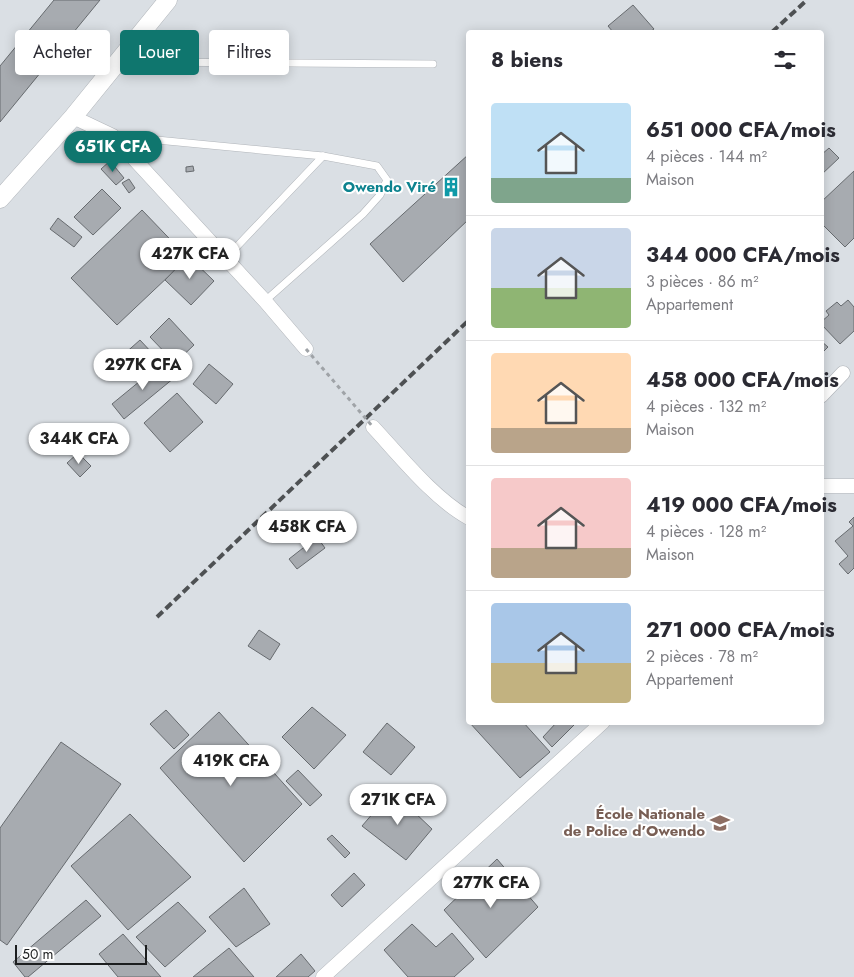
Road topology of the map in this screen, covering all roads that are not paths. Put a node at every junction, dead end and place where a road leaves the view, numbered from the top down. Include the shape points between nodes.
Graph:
1 (168, 0) edge
2 (118, 62) junction
3 (432, 64) dead end
4 (74, 117) junction
5 (113, 136) junction
6 (323, 156) junction
7 (0, 199) edge
8 (225, 260) junction
9 (264, 301) junction
10 (306, 349) road end
11 (843, 373) dead end
12 (824, 393) edge
13 (373, 427) road end
14 (824, 486) edge
15 (854, 486) edge
16 (466, 516) edge
17 (600, 725) edge
18 (323, 977) edge

1 - 2 street
2 - 3 lane
2 - 4 street
4 - 5 street
4 - 7 street
5 - 6 lane
5 - 8 street
6 - 8 lane
6 - 9 lane via 377,166 387,180 380,196 363,214
8 - 9 street
9 - 10 street
11 - 12 street
13 - 16 street via 439,496
14 - 15 street
17 - 18 street

